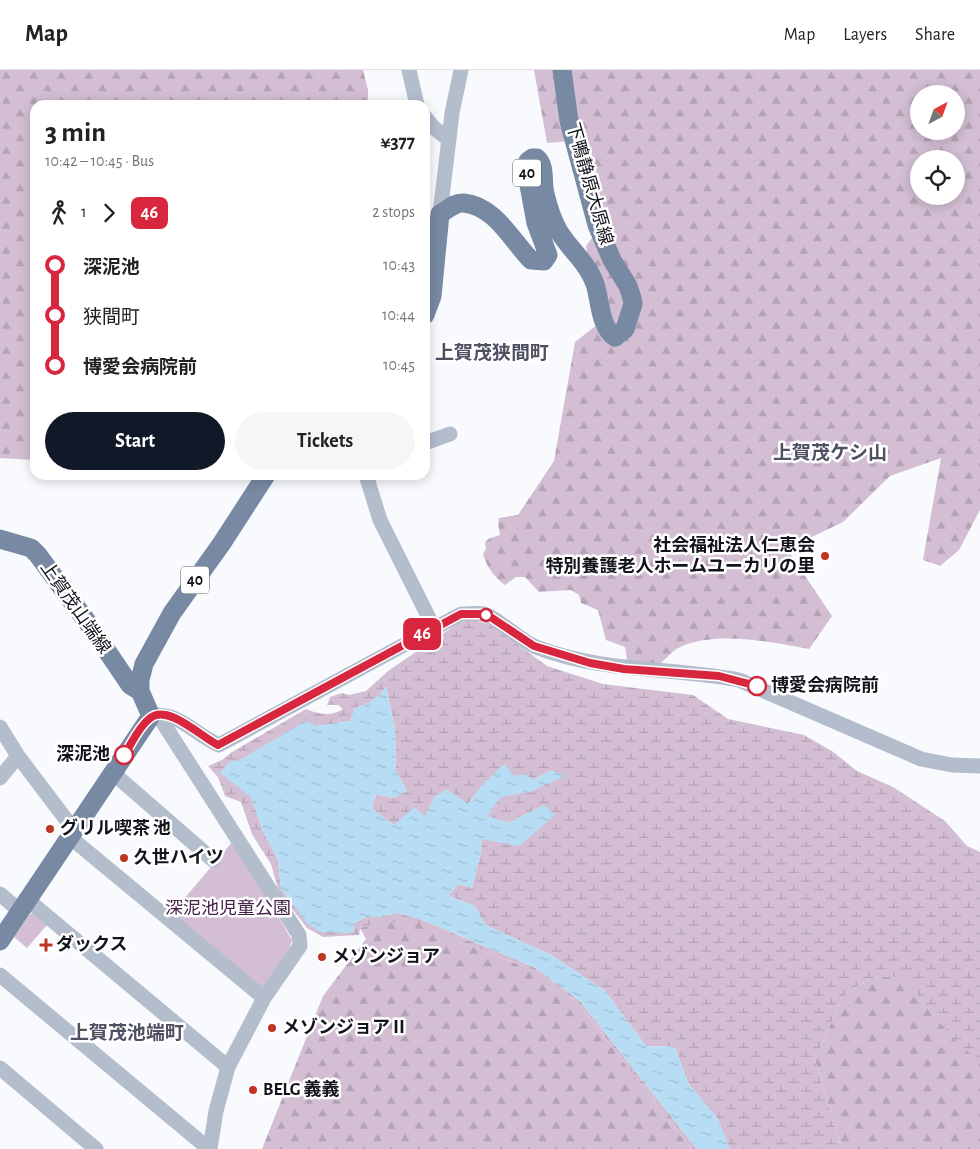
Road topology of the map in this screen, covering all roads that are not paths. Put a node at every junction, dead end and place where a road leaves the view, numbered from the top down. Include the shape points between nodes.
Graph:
1 (408, 70) edge
2 (462, 70) edge
3 (562, 70) edge
4 (416, 100) edge
5 (430, 123) edge
6 (449, 140) junction
7 (440, 214) junction
8 (430, 301) edge
9 (450, 434) dead end
10 (430, 441) edge
11 (263, 480) edge
12 (368, 480) edge
13 (0, 539) edge
14 (434, 628) junction
15 (140, 691) junction
16 (154, 716) junction
17 (0, 726) edge
18 (18, 756) junction
19 (980, 766) edge
20 (113, 773) junction
21 (0, 778) edge
22 (72, 834) junction
23 (213, 860) dead end
24 (0, 894) edge
25 (25, 907) junction
26 (0, 941) edge
27 (0, 975) edge
28 (264, 998) junction
29 (228, 1066) junction
30 (0, 1068) edge
31 (96, 1149) edge
32 (209, 1149) edge

1 - 4 street
2 - 6 street
3 - 7 main road, 下鴨静原大原線 / 40 via 569,121 597,225 632,298 625,329 615,337 610,334 591,274 559,231 550,213 544,192 543,168 537,158 528,161 526,169 536,223 548,255 544,261 531,260 503,226 474,206 463,202
5 - 6 street
6 - 7 street
7 - 8 main road
9 - 10 street
11 - 15 main road, 40 via 172,613 144,664
12 - 14 street via 380,520
13 - 15 main road, 上賀茂山端線 via 31,548 38,555 130,685
14 - 16 street via 218,745 179,719
14 - 19 street via 461,614 486,614 518,638 554,653 624,669 739,680 792,700 921,759
15 - 16 main road
16 - 20 main road
16 - 28 street via 299,935 300,946
17 - 18 street
18 - 21 street
18 - 22 street
20 - 22 main road
20 - 23 street
22 - 25 main road
22 - 28 street
24 - 25 street
25 - 26 main road
25 - 29 street
27 - 32 street
28 - 29 street
29 - 32 street
30 - 31 street

